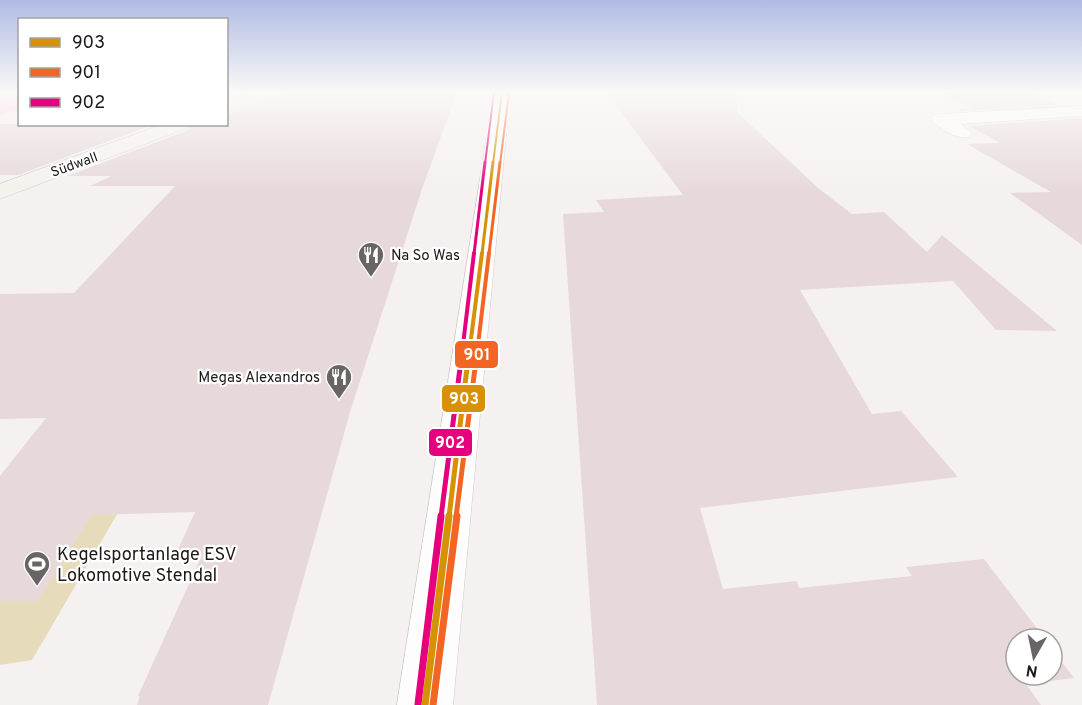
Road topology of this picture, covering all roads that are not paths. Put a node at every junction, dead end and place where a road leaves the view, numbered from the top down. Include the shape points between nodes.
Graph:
1 (498, 125) edge
2 (950, 125) edge
3 (176, 126) edge
4 (963, 133) dead end
5 (5, 189) edge
6 (425, 705) edge

1 - 6 street
2 - 4 street
3 - 5 main road, Südwall

